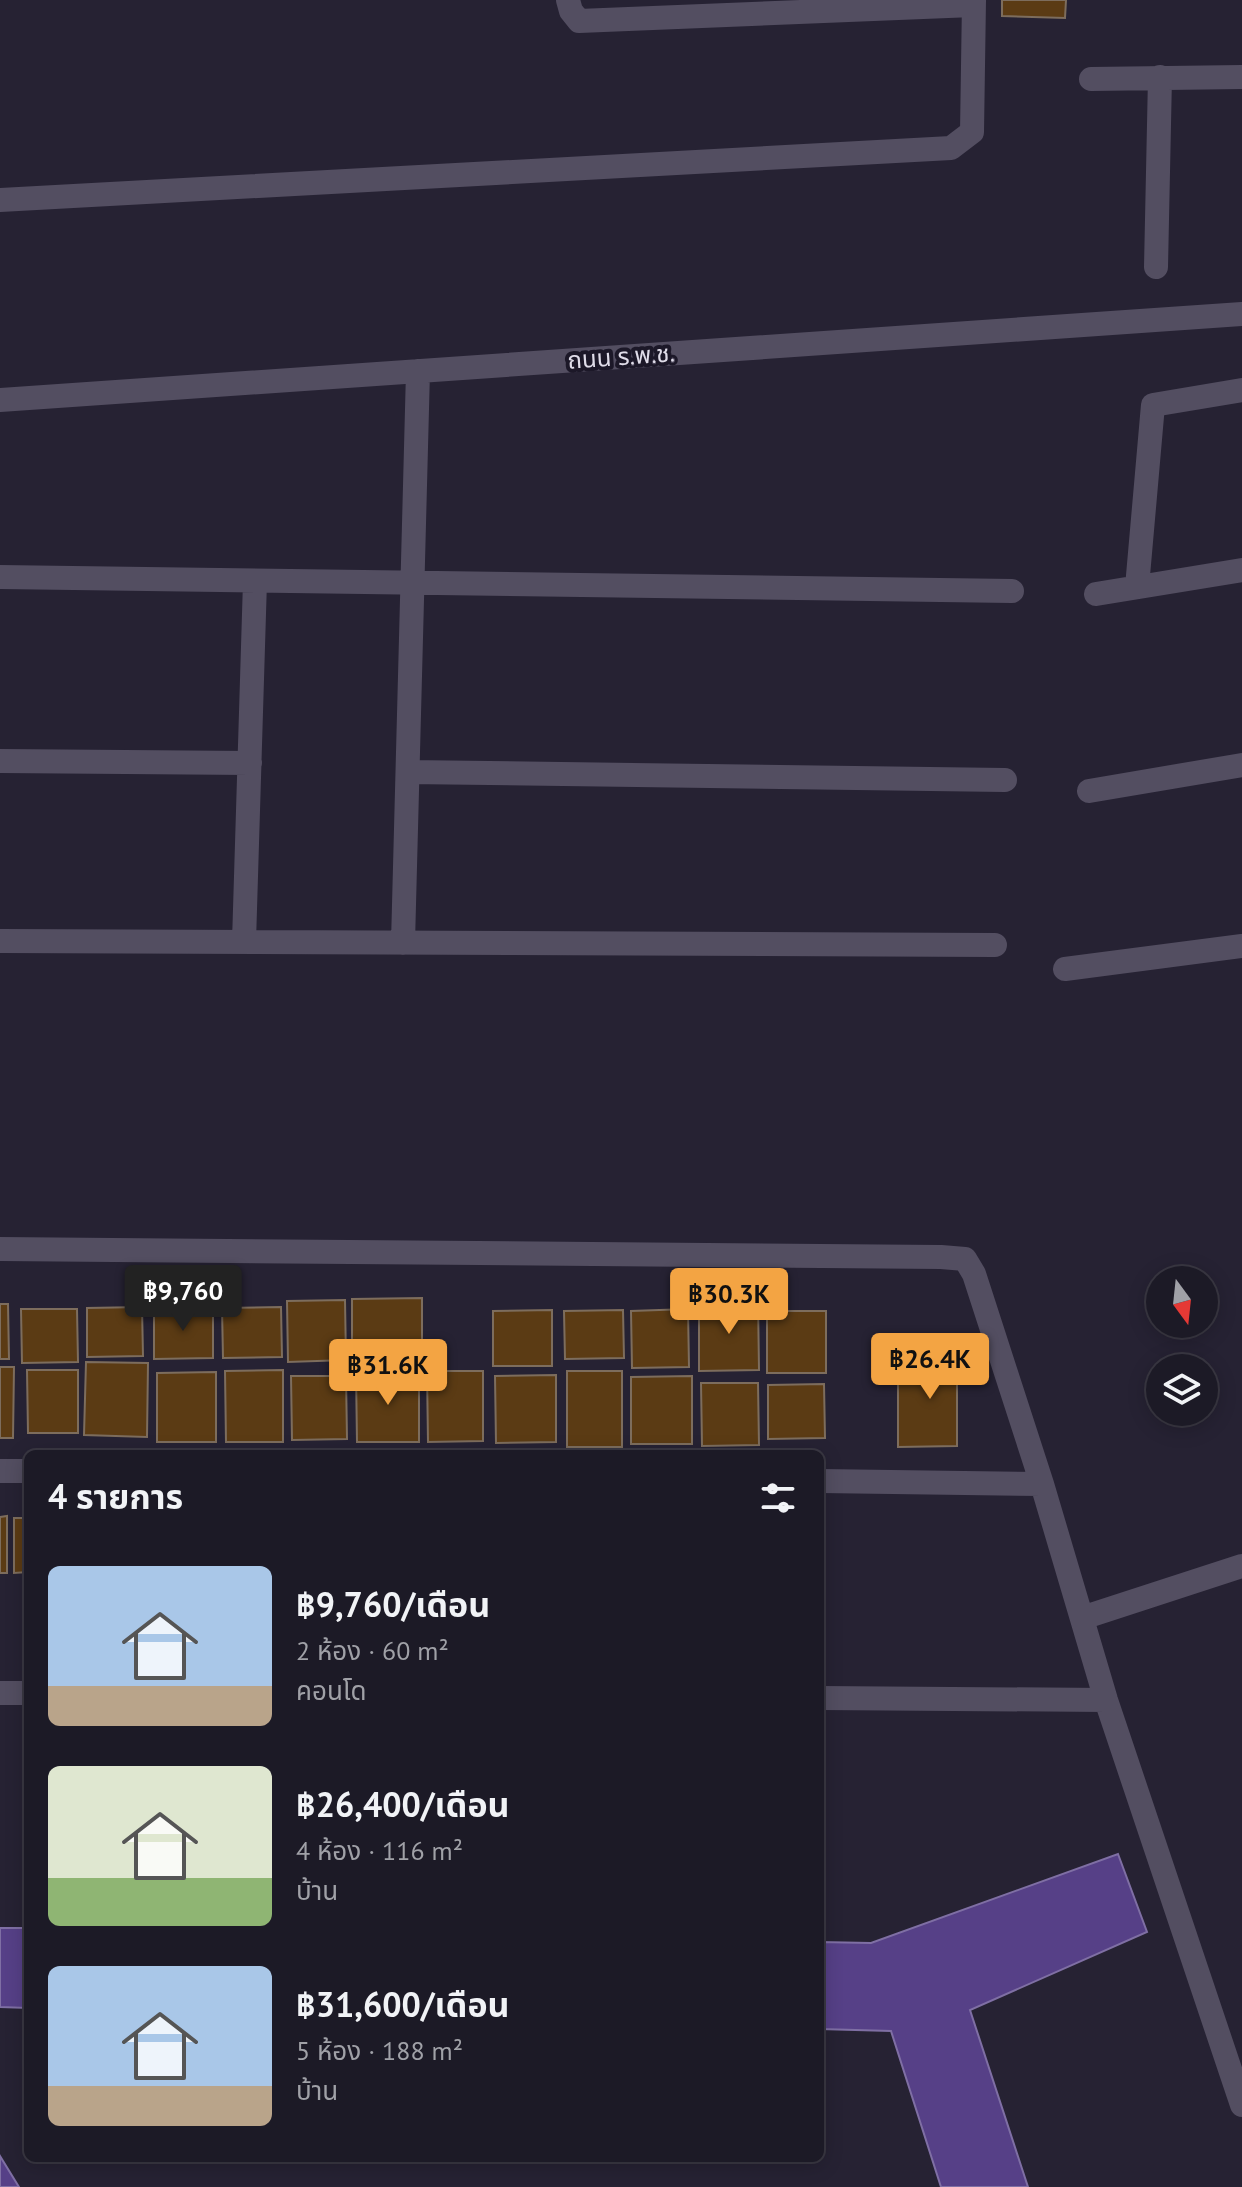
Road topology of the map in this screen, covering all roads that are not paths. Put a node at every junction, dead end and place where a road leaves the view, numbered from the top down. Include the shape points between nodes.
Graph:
1 (568, 0) edge
2 (974, 3) edge
3 (1160, 77) junction
4 (1242, 77) edge
5 (1091, 79) dead end
6 (0, 200) edge
7 (1156, 267) dead end
8 (1242, 314) edge
9 (418, 371) junction
10 (1242, 390) edge
11 (0, 400) edge
12 (1242, 570) edge
13 (0, 577) edge
14 (255, 581) junction
15 (413, 583) junction
16 (1137, 587) junction
17 (1012, 591) dead end
18 (1096, 594) dead end
19 (0, 761) edge
20 (250, 763) junction
21 (1242, 765) edge
22 (408, 772) junction
23 (1005, 780) dead end
24 (1089, 791) dead end
25 (0, 941) edge
26 (244, 942) junction
27 (403, 943) junction
28 (995, 945) dead end
29 (1242, 946) edge
30 (1065, 969) dead end
31 (0, 1249) edge
32 (0, 1471) edge
33 (24, 1471) edge
34 (824, 1481) edge
35 (1042, 1484) junction
36 (1242, 1566) edge
37 (1082, 1618) junction
38 (0, 1693) edge
39 (24, 1693) edge
40 (824, 1698) edge
41 (1106, 1700) junction
42 (1242, 2105) edge

1 - 2 street via 579,21
2 - 6 street via 972,132 951,148
3 - 4 street
3 - 5 street
3 - 7 street
8 - 9 street, ถนน ร.พ.ช.
9 - 11 street, ถนน ร.พ.ช.
9 - 15 street
10 - 16 street via 1153,405
12 - 16 street
13 - 14 street
14 - 15 street
14 - 20 street
15 - 17 street
15 - 22 street
16 - 18 street
19 - 20 street
20 - 26 street
21 - 24 street
22 - 23 street
22 - 27 street
25 - 26 street
26 - 27 street
27 - 28 street
29 - 30 street
31 - 35 street via 965,1259
32 - 33 street
34 - 35 street
35 - 37 street
36 - 37 street
37 - 41 street
38 - 39 street
40 - 41 street
41 - 42 street

